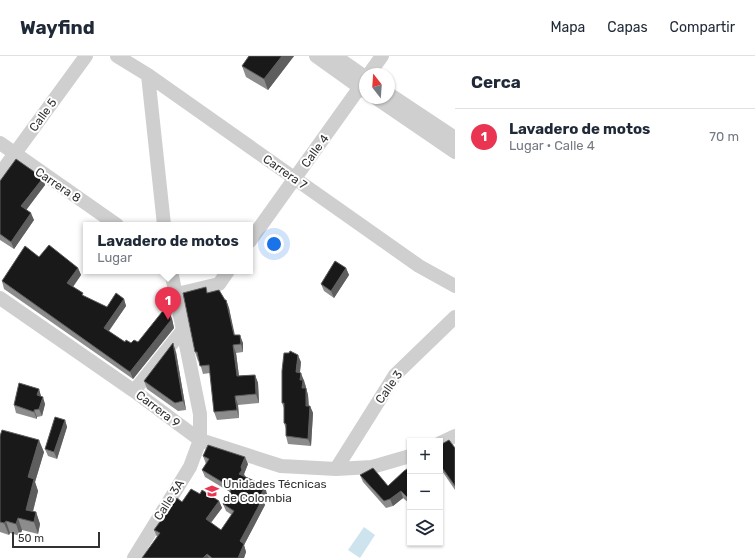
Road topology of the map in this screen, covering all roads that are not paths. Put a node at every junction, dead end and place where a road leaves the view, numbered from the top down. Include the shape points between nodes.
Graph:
1 (86, 56) edge
2 (117, 56) edge
3 (316, 56) edge
4 (335, 56) edge
5 (382, 56) edge
6 (373, 68) edge
7 (148, 75) junction
8 (359, 79) edge
9 (359, 81) edge
10 (359, 91) edge
11 (395, 98) edge
12 (385, 104) edge
13 (455, 138) edge
14 (0, 143) edge
15 (455, 152) edge
16 (14, 154) junction
17 (0, 174) edge
18 (294, 179) junction
19 (113, 222) edge
20 (164, 222) edge
21 (253, 237) edge
22 (172, 274) edge
23 (226, 274) edge
24 (455, 286) edge
25 (177, 294) junction
26 (0, 298) edge
27 (455, 317) edge
28 (182, 331) junction
29 (134, 391) junction
30 (455, 436) edge
31 (200, 440) junction
32 (443, 442) edge
33 (407, 457) edge
34 (336, 469) junction
35 (134, 558) edge

1 - 16 street, Calle 5
2 - 7 street, Carrera 7
3 - 9 street
4 - 8 street
5 - 6 street
7 - 18 street, Carrera 7
7 - 20 street
10 - 18 street, Calle 4
11 - 13 street
12 - 15 street
14 - 16 street, Carrera 8
16 - 17 street, Calle 5
16 - 19 street, Carrera 8
18 - 21 street, Calle 4
18 - 24 street, Carrera 7 via 419,266
22 - 25 street, Calle 3A
23 - 25 street via 219,284
25 - 28 street, Calle 3A
26 - 29 street, Carrera 9
27 - 34 street, Calle 3 via 395,375
28 - 29 street
28 - 31 street, Calle 3A via 200,414
29 - 31 street, Carrera 9
30 - 32 street
31 - 34 street, Carrera 9 via 281,466
31 - 35 street, Calle 3A via 190,468
33 - 34 street, Carrera 9 via 372,468

